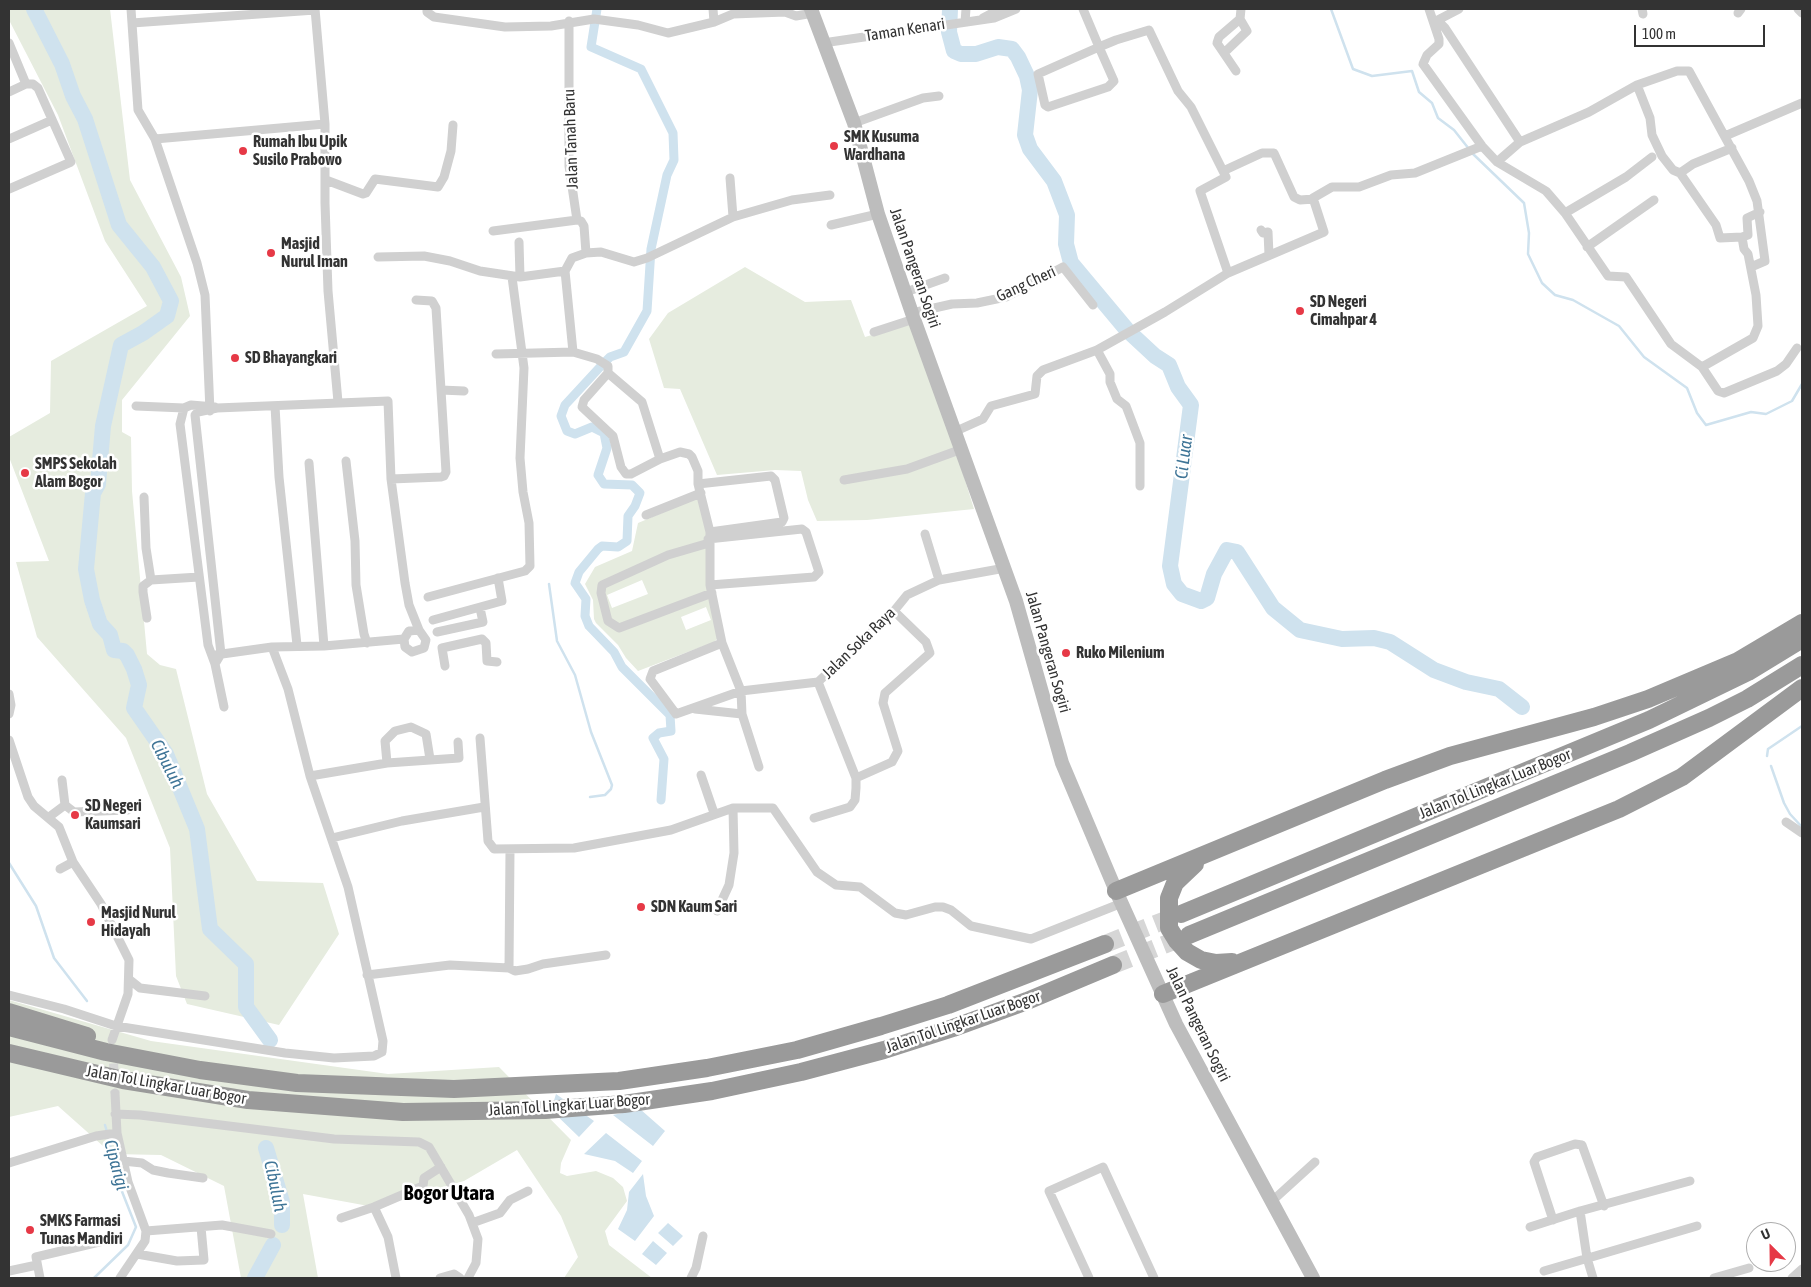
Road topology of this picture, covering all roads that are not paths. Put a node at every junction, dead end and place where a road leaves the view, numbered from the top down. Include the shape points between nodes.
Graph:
1 (131, 9) edge
2 (315, 9) edge
3 (427, 9) edge
4 (713, 9) edge
5 (966, 9) edge
6 (1000, 9) edge
7 (1016, 9) edge
8 (1083, 9) edge
9 (1240, 9) edge
10 (1429, 9) edge
11 (1459, 9) edge
12 (1798, 9) edge
13 (812, 11) edge
14 (1802, 13) edge
15 (983, 18) junction
16 (1240, 19) junction
17 (570, 22) junction
18 (714, 22) junction
19 (1436, 22) junction
20 (132, 23) junction
21 (961, 23) junction
22 (823, 43) junction
23 (9, 45) edge
24 (1099, 47) junction
25 (1224, 53) junction
26 (1236, 71) dead end
27 (26, 84) junction
28 (1637, 85) junction
29 (9, 92) edge
30 (939, 96) dead end
31 (1802, 103) edge
32 (52, 120) junction
33 (854, 123) junction
34 (325, 124) junction
35 (453, 124) dead end
36 (1725, 136) junction
37 (9, 139) edge
38 (155, 139) junction
39 (1520, 142) junction
40 (1479, 148) junction
41 (1732, 148) junction
42 (1652, 157) dead end
43 (1497, 162) junction
44 (1223, 171) junction
45 (1680, 173) junction
46 (730, 178) dead end
47 (326, 180) junction
48 (9, 189) edge
49 (830, 195) dead end
50 (1314, 199) junction
51 (1654, 200) dead end
52 (1760, 212) junction
53 (1565, 213) junction
54 (878, 214) junction
55 (733, 217) junction
56 (577, 220) junction
57 (831, 225) dead end
58 (1261, 230) dead end
59 (493, 231) dead end
60 (1742, 237) junction
61 (519, 242) dead end
62 (1587, 247) junction
63 (586, 253) junction
64 (1269, 255) junction
65 (378, 257) dead end
66 (1751, 267) junction
67 (566, 271) junction
68 (1228, 273) junction
69 (516, 277) junction
70 (944, 278) dead end
71 (906, 292) junction
72 (416, 300) dead end
73 (1094, 305) dead end
74 (913, 316) junction
75 (874, 332) dead end
76 (1797, 348) dead end
77 (1097, 350) junction
78 (523, 352) junction
79 (573, 352) junction
80 (496, 354) dead end
81 (1702, 367) junction
82 (608, 369) junction
83 (441, 390) junction
84 (464, 391) dead end
85 (338, 402) junction
86 (136, 406) dead end
87 (275, 406) junction
88 (184, 408) junction
89 (213, 408) junction
90 (954, 432) junction
91 (962, 449) junction
92 (660, 459) junction
93 (346, 461) dead end
94 (309, 463) dead end
95 (391, 479) junction
96 (844, 480) dead end
97 (1140, 486) dead end
98 (700, 488) junction
99 (144, 497) dead end
100 (646, 515) dead end
101 (925, 534) dead end
102 (709, 538) junction
103 (1005, 568) junction
104 (199, 577) junction
105 (498, 578) junction
106 (151, 580) junction
107 (939, 580) junction
108 (711, 589) junction
109 (428, 597) dead end
110 (480, 608) junction
111 (894, 611) junction
112 (147, 618) dead end
113 (433, 620) dead end
114 (1802, 623) edge
115 (474, 625) junction
116 (419, 630) junction
117 (437, 632) dead end
118 (404, 639) junction
119 (1802, 639) edge
120 (478, 640) junction
121 (367, 642) junction
122 (722, 643) junction
123 (297, 645) junction
124 (324, 646) junction
125 (272, 647) junction
126 (220, 654) junction
127 (210, 655) junction
128 (497, 662) dead end
129 (215, 664) junction
130 (1802, 665) edge
131 (444, 666) dead end
132 (818, 682) junction
133 (1802, 688) edge
134 (741, 690) junction
135 (9, 694) edge
136 (224, 707) dead end
137 (692, 709) junction
138 (9, 714) edge
139 (742, 714) junction
140 (480, 738) dead end
141 (9, 740) edge
142 (458, 742) dead end
143 (430, 759) junction
144 (387, 763) junction
145 (759, 767) dead end
146 (310, 776) junction
147 (701, 776) dead end
148 (856, 778) junction
149 (62, 780) dead end
150 (65, 805) junction
151 (484, 807) junction
152 (733, 808) junction
153 (128, 810) dead end
154 (714, 813) junction
155 (49, 817) junction
156 (814, 818) dead end
157 (1786, 822) dead end
158 (1802, 833) edge
159 (332, 838) junction
160 (510, 850) junction
161 (1207, 855) junction
162 (72, 862) junction
163 (60, 869) dead end
164 (1119, 897) junction
165 (717, 911) dead end
166 (1181, 914) tunnel mouth
167 (1189, 935) tunnel mouth
168 (1105, 944) tunnel mouth
169 (606, 955) dead end
170 (1249, 957) junction
171 (1113, 965) tunnel mouth
172 (509, 968) junction
173 (367, 975) junction
174 (130, 980) junction
175 (1163, 994) junction
176 (9, 996) edge
177 (205, 996) dead end
178 (9, 1012) edge
179 (116, 1026) junction
180 (9, 1027) edge
181 (112, 1040) tunnel mouth
182 (9, 1053) edge
183 (200, 1070) junction
184 (115, 1094) tunnel mouth
185 (115, 1114) junction
186 (115, 1133) junction
187 (123, 1161) junction
188 (1316, 1162) dead end
189 (9, 1163) edge
190 (441, 1167) junction
191 (203, 1178) dead end
192 (1690, 1181) dead end
193 (528, 1191) dead end
194 (1270, 1202) junction
195 (1604, 1206) junction
196 (374, 1207) junction
197 (1580, 1211) junction
198 (341, 1218) dead end
199 (1552, 1220) junction
200 (472, 1224) junction
201 (1697, 1226) dead end
202 (201, 1227) junction
203 (1530, 1227) dead end
204 (146, 1231) junction
205 (271, 1234) dead end
206 (703, 1236) dead end
207 (116, 1238) dead end
208 (137, 1254) junction
209 (1587, 1258) junction
210 (37, 1265) junction
211 (1746, 1269) edge
212 (1802, 1269) edge
213 (9, 1271) edge
214 (1544, 1271) dead end
215 (40, 1278) edge
216 (120, 1278) edge
217 (396, 1278) edge
218 (440, 1278) edge
219 (460, 1278) edge
220 (468, 1278) edge
221 (690, 1278) edge
222 (1089, 1278) edge
223 (1154, 1278) edge
224 (1313, 1278) edge
225 (1593, 1278) edge
226 (1714, 1278) edge
227 (1792, 1278) edge

1 - 20 street
2 - 20 street
2 - 34 street
3 - 17 street via 434,17 505,27 551,26
4 - 18 street
5 - 21 street
6 - 15 street
7 - 15 street, Taman Kenari via 994,18
8 - 24 street
9 - 16 street
10 - 19 street
11 - 19 street
12 - 14 street
13 - 18 street via 796,16 786,12 733,14
13 - 22 street, Jalan Pangeran Sogiri
15 - 21 street, Taman Kenari
16 - 25 street via 1247,31
16 - 25 street via 1219,37 1217,43
17 - 18 street via 594,19 668,33
17 - 56 street, Jalan Tanah Baru via 569,166
19 - 39 street via 1445,28
19 - 40 street via 1439,44 1423,64
20 - 38 street via 138,110
21 - 22 street, Taman Kenari
22 - 33 street, Jalan Pangeran Sogiri
23 - 27 street
24 - 24 street via 1114,81 1108,86 1046,106 1038,74
24 - 44 street via 1149,30 1178,91 1191,107
25 - 26 street
27 - 29 street
27 - 32 street via 38,88
28 - 36 street via 1677,71 1689,71
28 - 39 street via 1589,112
28 - 45 street via 1662,156 1673,170
30 - 33 street via 923,98
31 - 36 street
32 - 37 street
32 - 48 street via 71,162
33 - 54 street, Jalan Pangeran Sogiri
34 - 38 street
34 - 47 street
35 - 47 street via 451,151 438,187 375,179 363,194
36 - 41 street
38 - 89 street via 205,295
39 - 43 street
40 - 43 street
40 - 50 street via 1415,173 1391,175 1359,187 1332,187
41 - 45 street
41 - 52 street
42 - 53 street via 1626,177
43 - 53 street via 1546,191
44 - 50 street via 1262,153 1274,153 1294,197
44 - 68 street via 1226,177 1200,191
45 - 60 street via 1716,225 1720,238
46 - 55 street
47 - 85 street via 328,291
49 - 55 street via 792,200
50 - 64 street via 1324,232
51 - 62 street
52 - 60 street via 1747,218 1748,235
52 - 66 street via 1765,261
53 - 62 street
54 - 57 street
54 - 71 street, Jalan Pangeran Sogiri
55 - 63 street via 652,256 631,262 601,252
56 - 59 street
56 - 63 street, Jalan Tanah Baru via 584,226
58 - 64 street via 1268,232
60 - 66 street
61 - 69 street
62 - 81 street via 1608,276 1626,277 1671,344
63 - 67 street via 572,258
64 - 68 street
65 - 69 street via 424,256 480,272
66 - 81 street via 1756,296 1756,334
67 - 69 street
67 - 79 street
68 - 77 street
69 - 78 street
70 - 71 street
71 - 74 street, Jalan Pangeran Sogiri
72 - 83 street via 435,303
73 - 74 street, Gang Cheri via 1063,267 1006,297 952,304
74 - 75 street
74 - 90 street, Jalan Pangeran Sogiri
76 - 81 street via 1782,368 1724,393 1716,389
77 - 90 street via 1043,370 1037,376 1035,394 991,406 983,419
77 - 97 street via 1110,374 1117,399 1126,406 1140,444
78 - 79 street
78 - 80 street
78 - 105 street via 520,458 530,523 530,566 525,571
79 - 82 street via 597,359
82 - 92 street via 642,402
82 - 92 street via 584,400 583,410 613,436 625,473 632,474
83 - 84 street
83 - 95 street via 446,474 441,477
85 - 87 street
85 - 95 street via 388,401
86 - 88 street
87 - 89 street
87 - 123 street via 279,477
88 - 89 street via 191,405
88 - 104 street via 180,424
89 - 126 street via 196,412 195,420
90 - 91 street, Jalan Pangeran Sogiri
91 - 96 street via 907,470
91 - 103 street, Jalan Pangeran Sogiri
92 - 98 street via 680,452 689,454 698,471
93 - 121 street via 355,541 356,585
94 - 124 street
95 - 116 street via 407,598
98 - 100 street
98 - 102 street
98 - 102 street via 771,476 775,480 784,518 782,522
99 - 106 street
101 - 107 street
102 - 108 street
102 - 108 street via 802,529 806,532 819,572 814,577
102 - 108 street via 602,585 601,593 608,622 619,628
103 - 107 street, Jalan Soka Raya
103 - 164 street, Jalan Pangeran Sogiri via 1062,763
104 - 106 street
104 - 127 street
105 - 109 street
105 - 110 street via 502,601
106 - 112 street via 143,586
107 - 111 street, Jalan Soka Raya via 907,595
108 - 122 street
110 - 113 street
110 - 115 street via 483,622
111 - 132 street, Jalan Soka Raya
111 - 148 street via 926,642 930,653 885,693 883,703 898,751 892,762
114 - 161 highway via 1738,661 1648,699 1450,756
115 - 117 street
115 - 120 street
116 - 118 street via 409,631
116 - 118 street via 426,636 420,651 408,650
118 - 121 street
119 - 166 highway, Jalan Tol Lingkar Luar Bogor via 1748,672 1649,720
120 - 128 street via 485,639 487,661
120 - 131 street via 442,648
121 - 124 street
122 - 134 street
122 - 137 street via 660,667 651,675 650,679 676,714
123 - 124 street
123 - 125 street
125 - 126 street
125 - 146 street via 288,689
126 - 127 street
126 - 129 street
127 - 129 street
129 - 136 street
130 - 167 highway, Jalan Tol Lingkar Luar Bogor via 1700,722
132 - 134 street, Jalan Soka Raya
132 - 148 street
133 - 170 highway via 1682,777 1619,809
134 - 137 street, Jalan Soka Raya
134 - 139 street
135 - 138 street
137 - 139 street
139 - 145 street
140 - 151 street
141 - 155 street via 28,797
142 - 143 street via 459,758
143 - 144 street
143 - 144 street via 426,734 411,727 395,731 385,741
144 - 146 street
146 - 159 street
147 - 154 street
148 - 156 street via 855,800 850,807
149 - 150 street
150 - 153 street via 74,812
150 - 155 street
151 - 159 street via 402,821
151 - 160 street via 488,841 494,849
152 - 154 street
152 - 164 street via 773,808 817,872 836,884 860,887 895,913 906,915 943,907 971,926 1031,939
152 - 165 street via 734,853 729,886
154 - 160 street via 671,830 574,848
155 - 162 street via 58,827
157 - 158 street
159 - 173 street via 348,887
160 - 172 street
161 - 164 highway
161 - 170 highway via 1175,883 1169,898 1170,928 1177,941 1201,960 1216,963
162 - 163 street
162 - 174 street via 101,904 129,960
164 - 175 street, Jalan Pangeran Sogiri
168 - 183 highway, Jalan Tol Lingkar Luar Bogor via 966,998 797,1050 619,1081 454,1089 307,1083
169 - 172 street via 515,971
170 - 175 highway
171 - 182 highway, Jalan Tol Lingkar Luar Bogor via 1027,1001 884,1050 802,1072 712,1091 545,1110 348,1109 248,1100 123,1080
172 - 173 street via 450,965
173 - 179 street via 383,1045 380,1055 334,1058 285,1053
174 - 177 street via 140,988
174 - 179 street
175 - 194 street, Jalan Pangeran Sogiri
176 - 179 street
178 - 183 highway
179 - 181 street
180 - 183 highway, Jalan Tol Lingkar Luar Bogor via 106,1052
184 - 185 street
185 - 186 street
185 - 190 street via 334,1139 419,1142 429,1147
186 - 187 street
186 - 189 street
187 - 191 street
187 - 204 street
188 - 194 street
190 - 196 street via 424,1178 423,1186
190 - 200 street
192 - 195 street
193 - 200 street via 510,1200 500,1213
194 - 224 street, Jalan Pangeran Sogiri
195 - 197 street
195 - 199 street via 1582,1145 1575,1144 1537,1157 1534,1162
196 - 198 street
196 - 217 street via 388,1237
197 - 199 street
197 - 209 street
199 - 203 street
200 - 220 street via 479,1250
201 - 209 street
202 - 204 street
202 - 205 street via 222,1225
202 - 208 street via 204,1260 178,1261
204 - 208 street
206 - 221 street via 696,1268
207 - 210 street via 38,1256
208 - 216 street
209 - 214 street
209 - 225 street
210 - 213 street
210 - 215 street
211 - 226 street
212 - 227 street
218 - 219 street via 454,1274
222 - 223 street via 1049,1191 1102,1167

